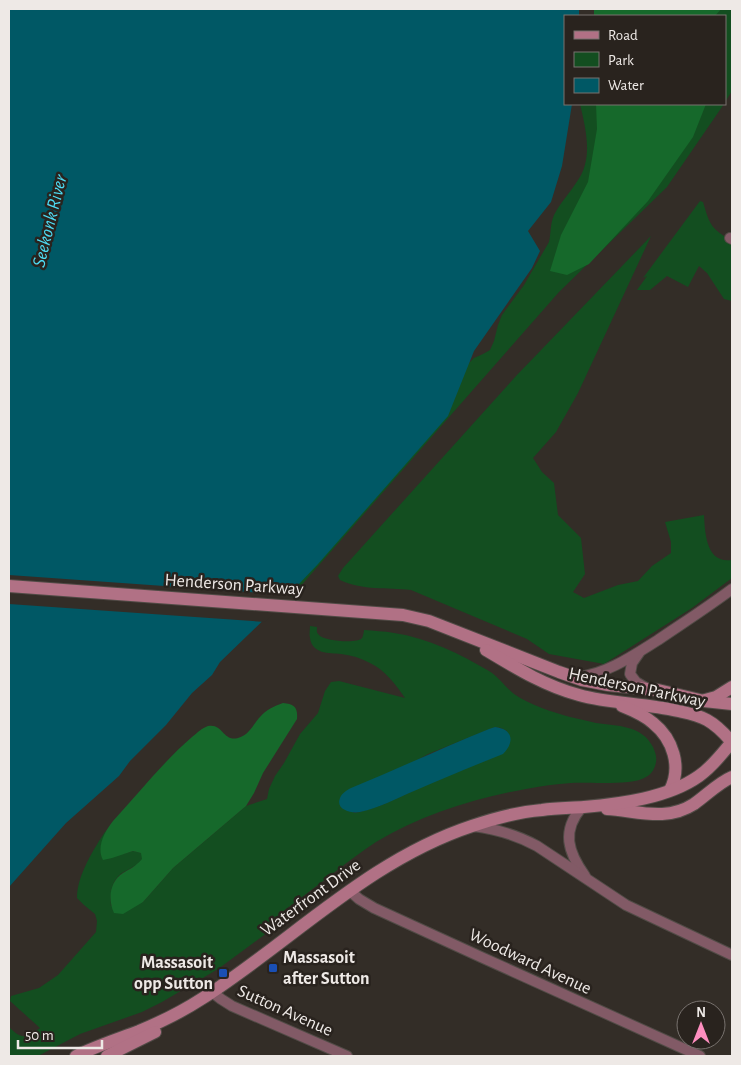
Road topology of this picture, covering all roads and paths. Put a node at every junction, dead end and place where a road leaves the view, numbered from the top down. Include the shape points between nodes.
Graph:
1 (9, 586) edge
2 (732, 589) edge
3 (454, 631) junction
4 (641, 650) junction
5 (575, 678) junction
6 (732, 688) edge
7 (649, 689) junction
8 (605, 700) junction
9 (704, 701) junction
10 (732, 704) edge
11 (731, 740) edge
12 (732, 777) edge
13 (670, 790) junction
14 (582, 807) junction
15 (472, 826) junction
16 (590, 882) junction
17 (350, 891) junction
18 (732, 954) edge
19 (212, 992) junction
20 (170, 1016) junction
21 (120, 1053) edge
22 (76, 1056) edge
23 (107, 1056) edge
24 (347, 1056) edge
25 (700, 1056) edge

1 - 3 main road, Henderson Parkway via 391,614 423,619
2 - 4 street
3 - 5 main road, Henderson Parkway
3 - 8 main road, Henderson Parkway via 537,680 585,697
4 - 5 street via 602,672
4 - 7 street via 630,667 630,674 633,680
5 - 7 main road, Henderson Parkway
6 - 9 main road
7 - 9 main road, Henderson Parkway
8 - 11 main road, Henderson Parkway via 652,705 700,717
8 - 13 main road via 646,717 667,738 676,763
9 - 10 main road, Henderson Parkway
11 - 13 main road, Waterfront Drive via 699,776
12 - 14 main road, Waterfront Drive via 672,814
13 - 14 main road, Waterfront Drive via 638,799
14 - 15 main road, Waterfront Drive via 526,812
14 - 16 street via 571,824 568,841 577,865
15 - 16 street via 523,839
15 - 17 main road, Waterfront Drive via 415,850
16 - 18 street via 638,911
17 - 19 main road, Waterfront Drive
17 - 25 street, Woodward Avenue via 374,908
19 - 20 main road, Waterfront Drive
19 - 24 street, Sutton Avenue via 232,1006
20 - 21 main road via 163,1027
20 - 22 main road, Waterfront Drive
21 - 23 main road

